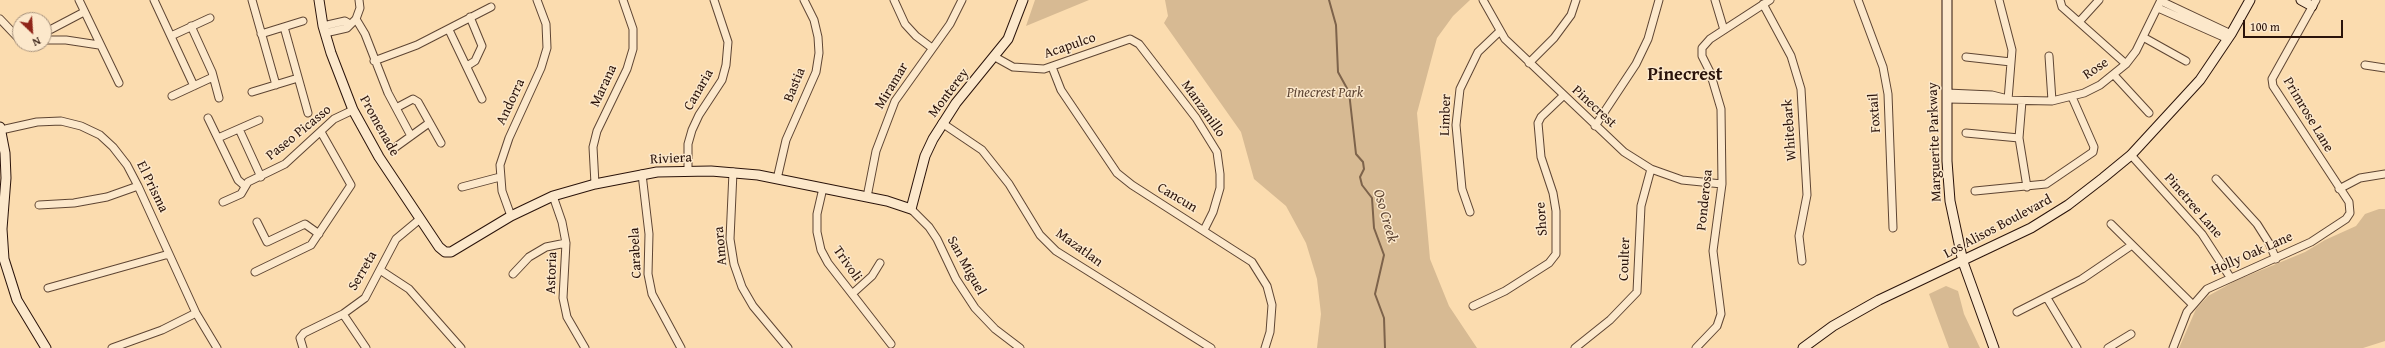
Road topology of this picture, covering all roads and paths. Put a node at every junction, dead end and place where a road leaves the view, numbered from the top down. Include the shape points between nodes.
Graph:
1 (79, 0) edge
2 (154, 0) edge
3 (252, 0) edge
4 (319, 0) edge
5 (359, 0) edge
6 (537, 0) edge
7 (623, 0) edge
8 (714, 0) edge
9 (804, 0) edge
10 (894, 0) edge
11 (962, 0) edge
12 (1023, 0) edge
13 (1483, 0) edge
14 (1576, 0) edge
15 (1659, 0) edge
16 (1715, 0) edge
17 (1770, 0) edge
18 (1858, 0) edge
19 (1947, 0) edge
20 (1998, 0) edge
21 (2060, 0) edge
22 (2099, 0) edge
23 (2250, 0) edge
24 (2301, 0) edge
25 (2314, 2) edge
26 (2160, 3) edge
27 (1763, 4) junction
28 (490, 7) dead end
29 (84, 12) junction
30 (470, 17) junction
31 (210, 18) dead end
32 (0, 19) edge
33 (303, 21) dead end
34 (353, 22) junction
35 (2079, 22) junction
36 (192, 26) junction
37 (284, 27) junction
38 (52, 29) edge
39 (324, 30) junction
40 (449, 30) junction
41 (1724, 30) junction
42 (1500, 31) junction
43 (12, 32) edge
44 (262, 34) junction
45 (171, 36) junction
46 (2143, 37) junction
47 (2230, 37) junction
48 (1130, 39) joint
49 (52, 40) edge
50 (99, 45) junction
51 (932, 48) junction
52 (2049, 56) dead end
53 (995, 57) junction
54 (1966, 57) dead end
55 (374, 61) junction
56 (2186, 61) dead end
57 (2011, 62) junction
58 (1529, 63) junction
59 (2126, 64) junction
60 (2365, 64) dead end
61 (467, 66) junction
62 (1052, 67) junction
63 (2385, 68) edge
64 (2114, 75) junction
65 (213, 77) junction
66 (298, 78) junction
67 (119, 83) dead end
68 (276, 85) junction
69 (194, 86) junction
70 (252, 92) dead end
71 (172, 96) dead end
72 (1563, 96) junction
73 (1947, 96) junction
74 (2072, 97) junction
75 (220, 98) dead end
76 (482, 99) dead end
77 (2008, 100) junction
78 (2022, 101) junction
79 (2052, 101) junction
80 (396, 108) junction
81 (353, 110) junction
82 (308, 112) dead end
83 (2149, 113) dead end
84 (208, 118) dead end
85 (259, 120) dead end
86 (429, 123) junction
87 (942, 123) junction
88 (1596, 126) junction
89 (0, 129) edge
90 (238, 129) junction
91 (321, 132) junction
92 (1966, 133) dead end
93 (411, 136) junction
94 (218, 138) junction
95 (2019, 138) junction
96 (441, 143) dead end
97 (393, 149) dead end
98 (2131, 155) junction
99 (1651, 169) junction
100 (688, 171) junction
101 (733, 172) junction
102 (642, 174) junction
103 (2385, 174) edge
104 (261, 177) junction
105 (500, 177) junction
106 (777, 179) junction
107 (2216, 179) dead end
108 (596, 184) junction
109 (1722, 184) junction
110 (138, 186) junction
111 (244, 186) junction
112 (462, 187) dead end
113 (2027, 187) junction
114 (823, 188) junction
115 (2339, 189) junction
116 (1975, 191) dead end
117 (553, 196) junction
118 (867, 197) junction
119 (223, 202) dead end
120 (40, 205) dead end
121 (911, 209) junction
122 (1470, 212) dead end
123 (511, 216) junction
124 (420, 219) junction
125 (2346, 219) joint
126 (257, 222) dead end
127 (2111, 224) dead end
128 (1894, 228) dead end
129 (1204, 230) junction
130 (319, 234) junction
131 (566, 242) junction
132 (2132, 245) junction
133 (445, 252) joint
134 (169, 254) junction
135 (2276, 259) junction
136 (2, 260) edge
137 (1802, 261) dead end
138 (1963, 262) junction
139 (880, 264) dead end
140 (380, 270) junction
141 (255, 272) dead end
142 (513, 274) dead end
143 (2230, 277) junction
144 (48, 288) dead end
145 (852, 294) junction
146 (2047, 298) junction
147 (2192, 304) junction
148 (1474, 306) dead end
149 (2017, 312) dead end
150 (196, 313) junction
151 (343, 314) junction
152 (2131, 334) dead end
153 (891, 344) dead end
154 (129, 345) edge
155 (46, 348) edge
156 (112, 348) edge
157 (217, 348) edge
158 (303, 348) edge
159 (366, 348) edge
160 (461, 348) edge
161 (584, 348) edge
162 (681, 348) edge
163 (788, 348) edge
164 (1020, 348) edge
165 (1211, 348) edge
166 (1265, 348) edge
167 (1575, 348) edge
168 (1696, 348) edge
169 (1803, 348) edge
170 (1994, 348) edge
171 (2077, 348) edge
172 (2108, 348) edge
173 (2173, 348) edge

1 - 29 street
2 - 45 street
3 - 44 street
4 - 39 street, Promenade
5 - 34 street via 360,8
6 - 105 street, Andorra via 546,24 547,48 541,68 504,152
7 - 108 street, Marana via 633,28 633,49 627,69 597,131 593,147
8 - 100 street, Canaria via 728,42 726,65 722,80 692,130 688,144
9 - 106 street, Bastia via 814,20 819,53 816,72 786,140
10 - 51 street via 905,24
11 - 51 street, Miramar via 950,24
12 - 53 street, Monterey via 1008,40
13 - 42 street, Pinecrest
14 - 58 street via 1570,15 1554,38
15 - 88 street via 1648,39 1636,64
16 - 41 street
17 - 27 street
18 - 128 street, Foxtail via 1883,67 1888,94
19 - 73 street, Marguerite Parkway
20 - 57 street via 2012,50
21 - 35 street via 2062,7
22 - 35 street
23 - 47 street, Los Alisos Boulevard
24 - 25 street
25 - 115 street, Primrose Lane via 2272,79 2273,86
26 - 46 street, Rose
26 - 47 street
27 - 41 street
27 - 137 street, Whitebark via 1791,56 1801,88 1807,195 1799,236
28 - 30 street
29 - 38 street
29 - 50 street
30 - 40 street
30 - 61 street via 482,46 475,61
31 - 36 street
32 - 43 street
33 - 37 street
34 - 39 street via 345,21
34 - 55 street via 365,34
35 - 59 street
36 - 45 street
36 - 65 street
37 - 44 street
37 - 66 street
39 - 81 street, Promenade
40 - 55 street
40 - 61 street
41 - 109 street, Ponderosa via 1702,48 1702,56 1710,72 1721,109
42 - 58 street, Pinecrest
42 - 122 street, Limber via 1478,52 1459,95 1456,125 1462,189
44 - 68 street
45 - 69 street
46 - 56 street
46 - 59 street, Rose
47 - 98 street, Los Alisos Boulevard via 2200,80
48 - 62 street, Acapulco
48 - 129 street, Manzanillo via 1139,44 1196,118 1217,152 1220,188 1213,212
49 - 50 street
50 - 67 street
51 - 118 street, Miramar via 894,101 876,151
52 - 79 street
53 - 62 street, Acapulco via 1021,69
53 - 87 street, Monterey
54 - 57 street
55 - 80 street
57 - 77 street
58 - 72 street, Pinecrest
59 - 64 street, Rose
60 - 63 street
61 - 76 street
62 - 129 street, Cancun via 1061,90 1117,173
64 - 74 street, Rose via 2100,85
64 - 83 street
65 - 69 street
65 - 75 street
66 - 68 street
66 - 82 street
68 - 70 street
69 - 71 street
72 - 88 street, Pinecrest
72 - 148 street, Shore via 1538,123 1541,157 1554,193 1556,254 1549,264
73 - 77 street, Rose via 1992,94
73 - 138 street, Marguerite Parkway via 1950,201
74 - 79 street, Rose
74 - 113 street via 2094,149 2046,184
77 - 78 street, Rose
78 - 79 street, Rose
78 - 95 street
80 - 86 street via 413,99 418,102
80 - 93 street
81 - 91 street, Paseo Picasso via 334,119
81 - 124 street, Promenade via 379,157
84 - 94 street
85 - 90 street
86 - 93 street
86 - 96 street
87 - 121 street, Monterey via 926,156
87 - 165 street, Mazatlan via 982,150 1009,184 1040,235 1056,251
88 - 99 street, Pinecrest via 1624,152
89 - 110 street, El Prisma via 37,122 61,121 81,126 100,134 113,147 127,165
89 - 136 street via 6,178
90 - 94 street
90 - 104 street
91 - 104 street, Paseo Picasso via 286,164
91 - 130 street via 352,186
92 - 95 street
93 - 97 street
94 - 111 street via 238,180
95 - 113 street
98 - 138 street, Los Alisos Boulevard via 2068,205 2031,228
98 - 143 street, Pinetree Lane via 2202,234
99 - 109 street, Pinecrest via 1682,180
99 - 167 street, Coulter via 1641,206 1637,292 1610,320
100 - 101 street, Riviera
100 - 102 street, Riviera
101 - 106 street, Riviera
101 - 163 street, Amora via 730,239 734,264 742,287 753,306
102 - 108 street, Riviera
102 - 162 street, Carabela via 649,234 648,274 652,294
103 - 115 street via 2360,178
104 - 111 street, Paseo Picasso
105 - 112 street
105 - 123 street, Andorra
106 - 114 street, Riviera
107 - 135 street via 2256,224
108 - 117 street, Riviera
109 - 168 street, Ponderosa via 1713,251 1721,314 1717,326
110 - 120 street via 107,197
110 - 134 street, El Prisma
111 - 119 street, Paseo Picasso via 240,194
113 - 116 street
114 - 118 street, Riviera
114 - 145 street, Trivoli via 817,214 821,250
115 - 125 street, Primrose Lane via 2351,208
117 - 123 street, Riviera
117 - 131 street, Astoria
118 - 121 street, Riviera
121 - 164 street, San Miguel via 937,239 956,279 975,308 995,329
123 - 133 street, Riviera via 451,252
124 - 133 street, Promenade
124 - 140 street, Serreta via 396,239
125 - 135 street, Holly Oak Lane via 2311,242
126 - 130 street via 267,242 305,224
127 - 132 street
129 - 166 street, Cancun via 1252,262 1267,286 1272,305
130 - 141 street via 311,245
131 - 142 street via 546,247 534,254
131 - 161 street, Astoria via 563,298 567,318
132 - 146 street via 2082,279
132 - 147 street
134 - 144 street
134 - 150 street, El Prisma
135 - 143 street, Holly Oak Lane
136 - 155 street via 17,300
138 - 169 street, Los Alisos Boulevard via 1879,300 1833,326
138 - 170 street, Marguerite Parkway
139 - 145 street via 872,276
140 - 151 street, Serreta via 365,298
140 - 160 street via 409,289
143 - 147 street, Holly Oak Lane via 2207,289
145 - 153 street, Trivoli
146 - 149 street
146 - 171 street
147 - 173 street, Holly Oak Lane
150 - 154 street
150 - 157 street, El Prisma
151 - 158 street, Serreta via 304,334 300,338
151 - 159 street
152 - 172 street
154 - 156 street

